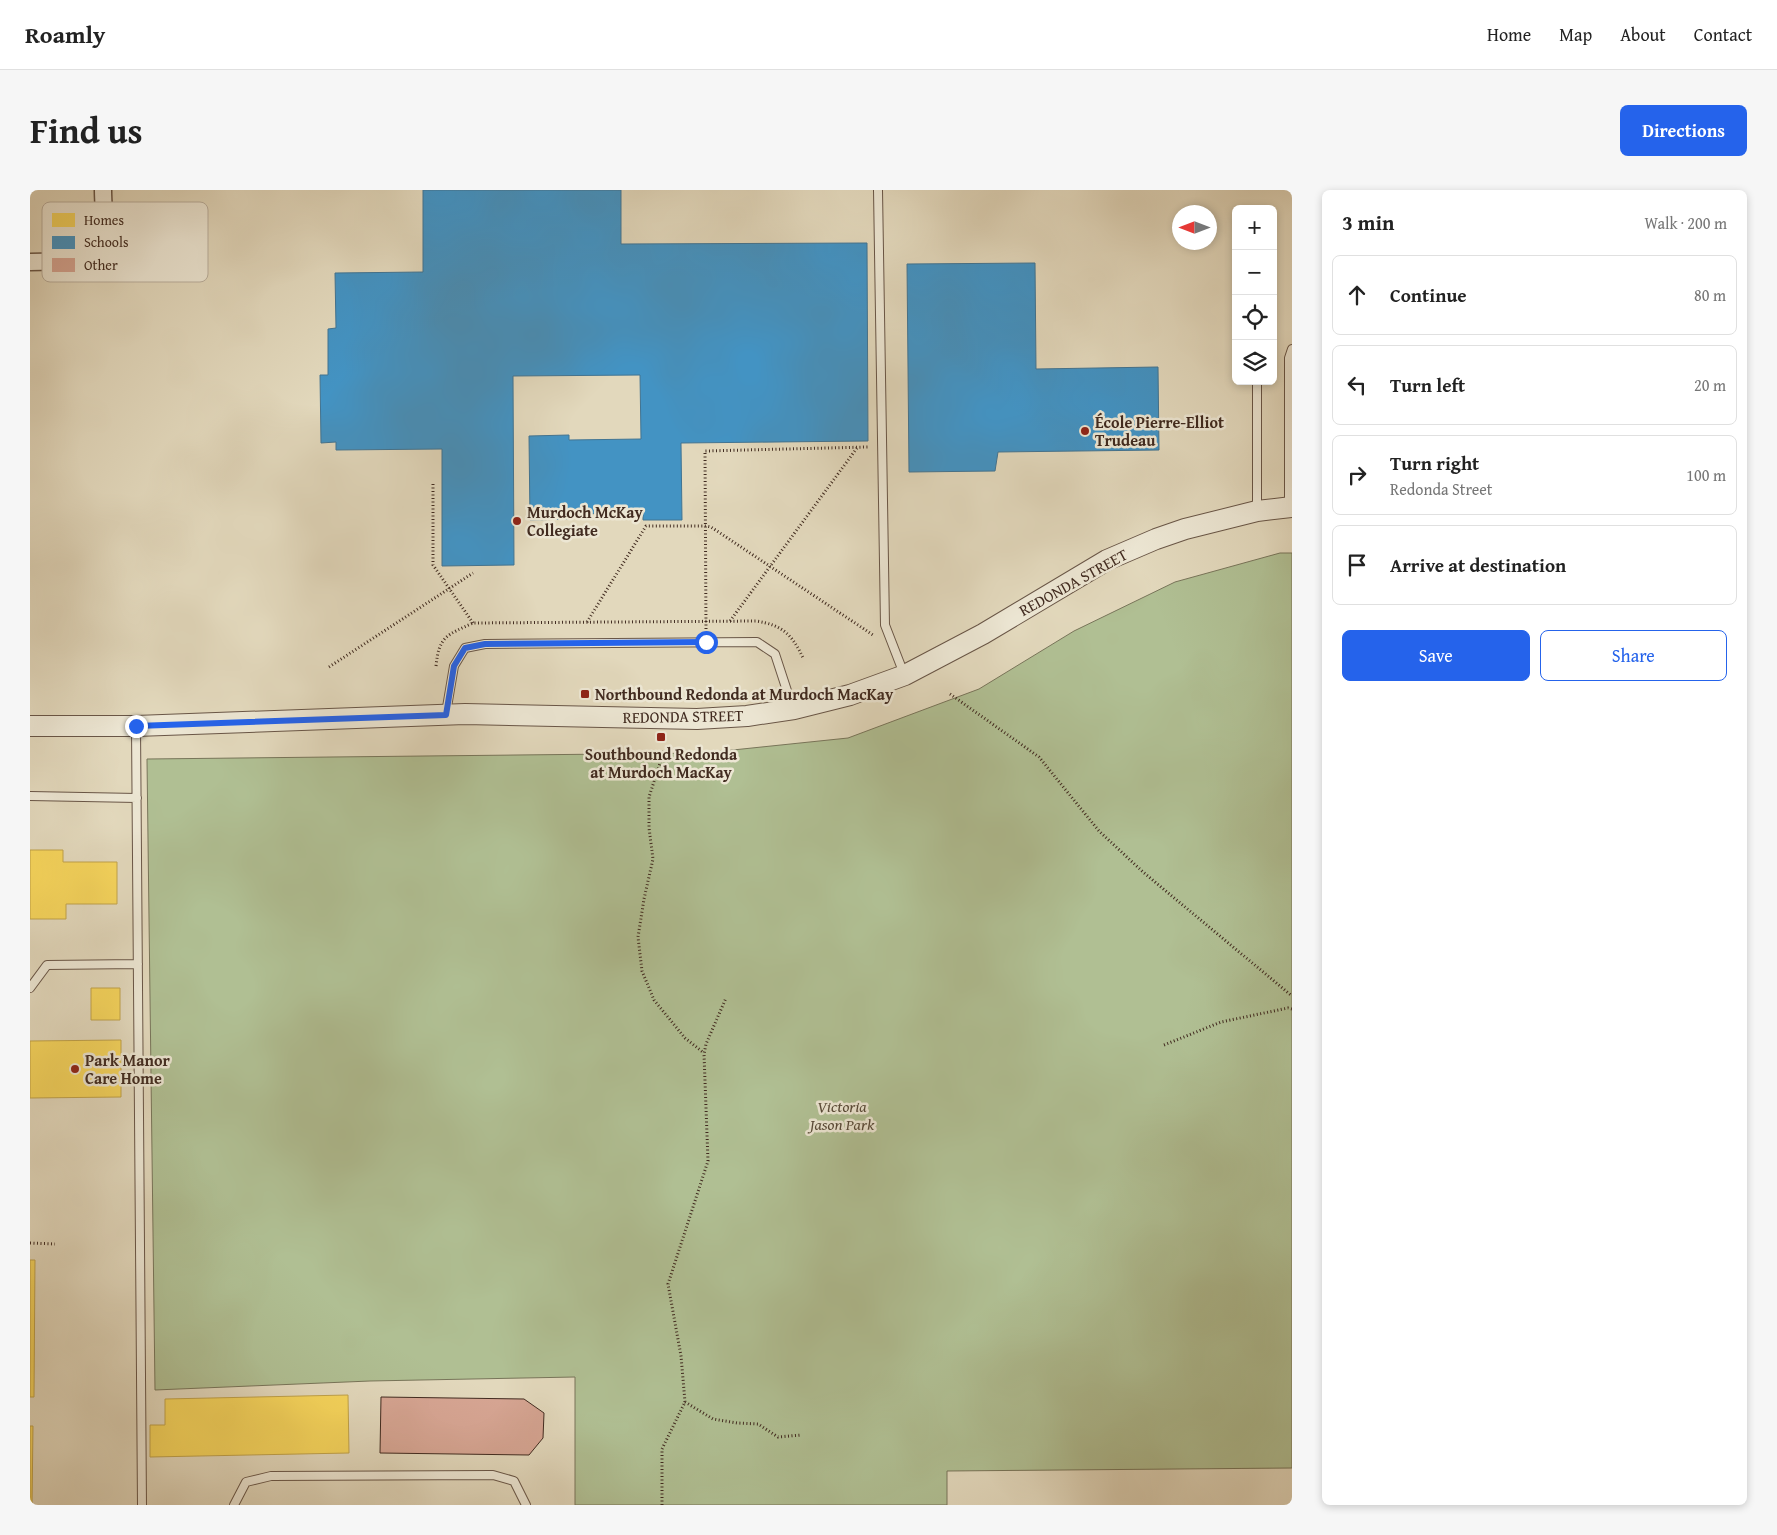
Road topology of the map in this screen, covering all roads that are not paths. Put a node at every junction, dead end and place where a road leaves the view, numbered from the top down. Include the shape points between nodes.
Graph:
1 (878, 190) edge
2 (1292, 349) edge
3 (1256, 385) edge
4 (1291, 507) edge
5 (1257, 511) junction
6 (905, 676) junction
7 (794, 709) junction
8 (446, 715) junction
9 (30, 726) edge
10 (136, 726) junction
11 (30, 796) edge
12 (137, 798) junction
13 (138, 964) junction
14 (30, 988) edge
15 (142, 1505) edge
16 (234, 1505) edge
17 (526, 1505) edge

1 - 6 lane via 885,625
2 - 4 lane via 1289,358
3 - 5 lane
4 - 5 street, REDONDA STREET
5 - 6 street, REDONDA STREET via 1185,529 1107,560
6 - 7 street, REDONDA STREET via 850,695
7 - 8 street, REDONDA STREET via 697,719
7 - 8 lane via 775,654 757,642 485,644 465,648 454,666
8 - 10 street, REDONDA STREET
9 - 10 street, REDONDA STREET
10 - 12 lane
11 - 12 lane
12 - 13 lane
13 - 14 lane via 47,965
13 - 15 lane
16 - 17 lane via 246,1482 271,1476 474,1475 493,1475 514,1481

